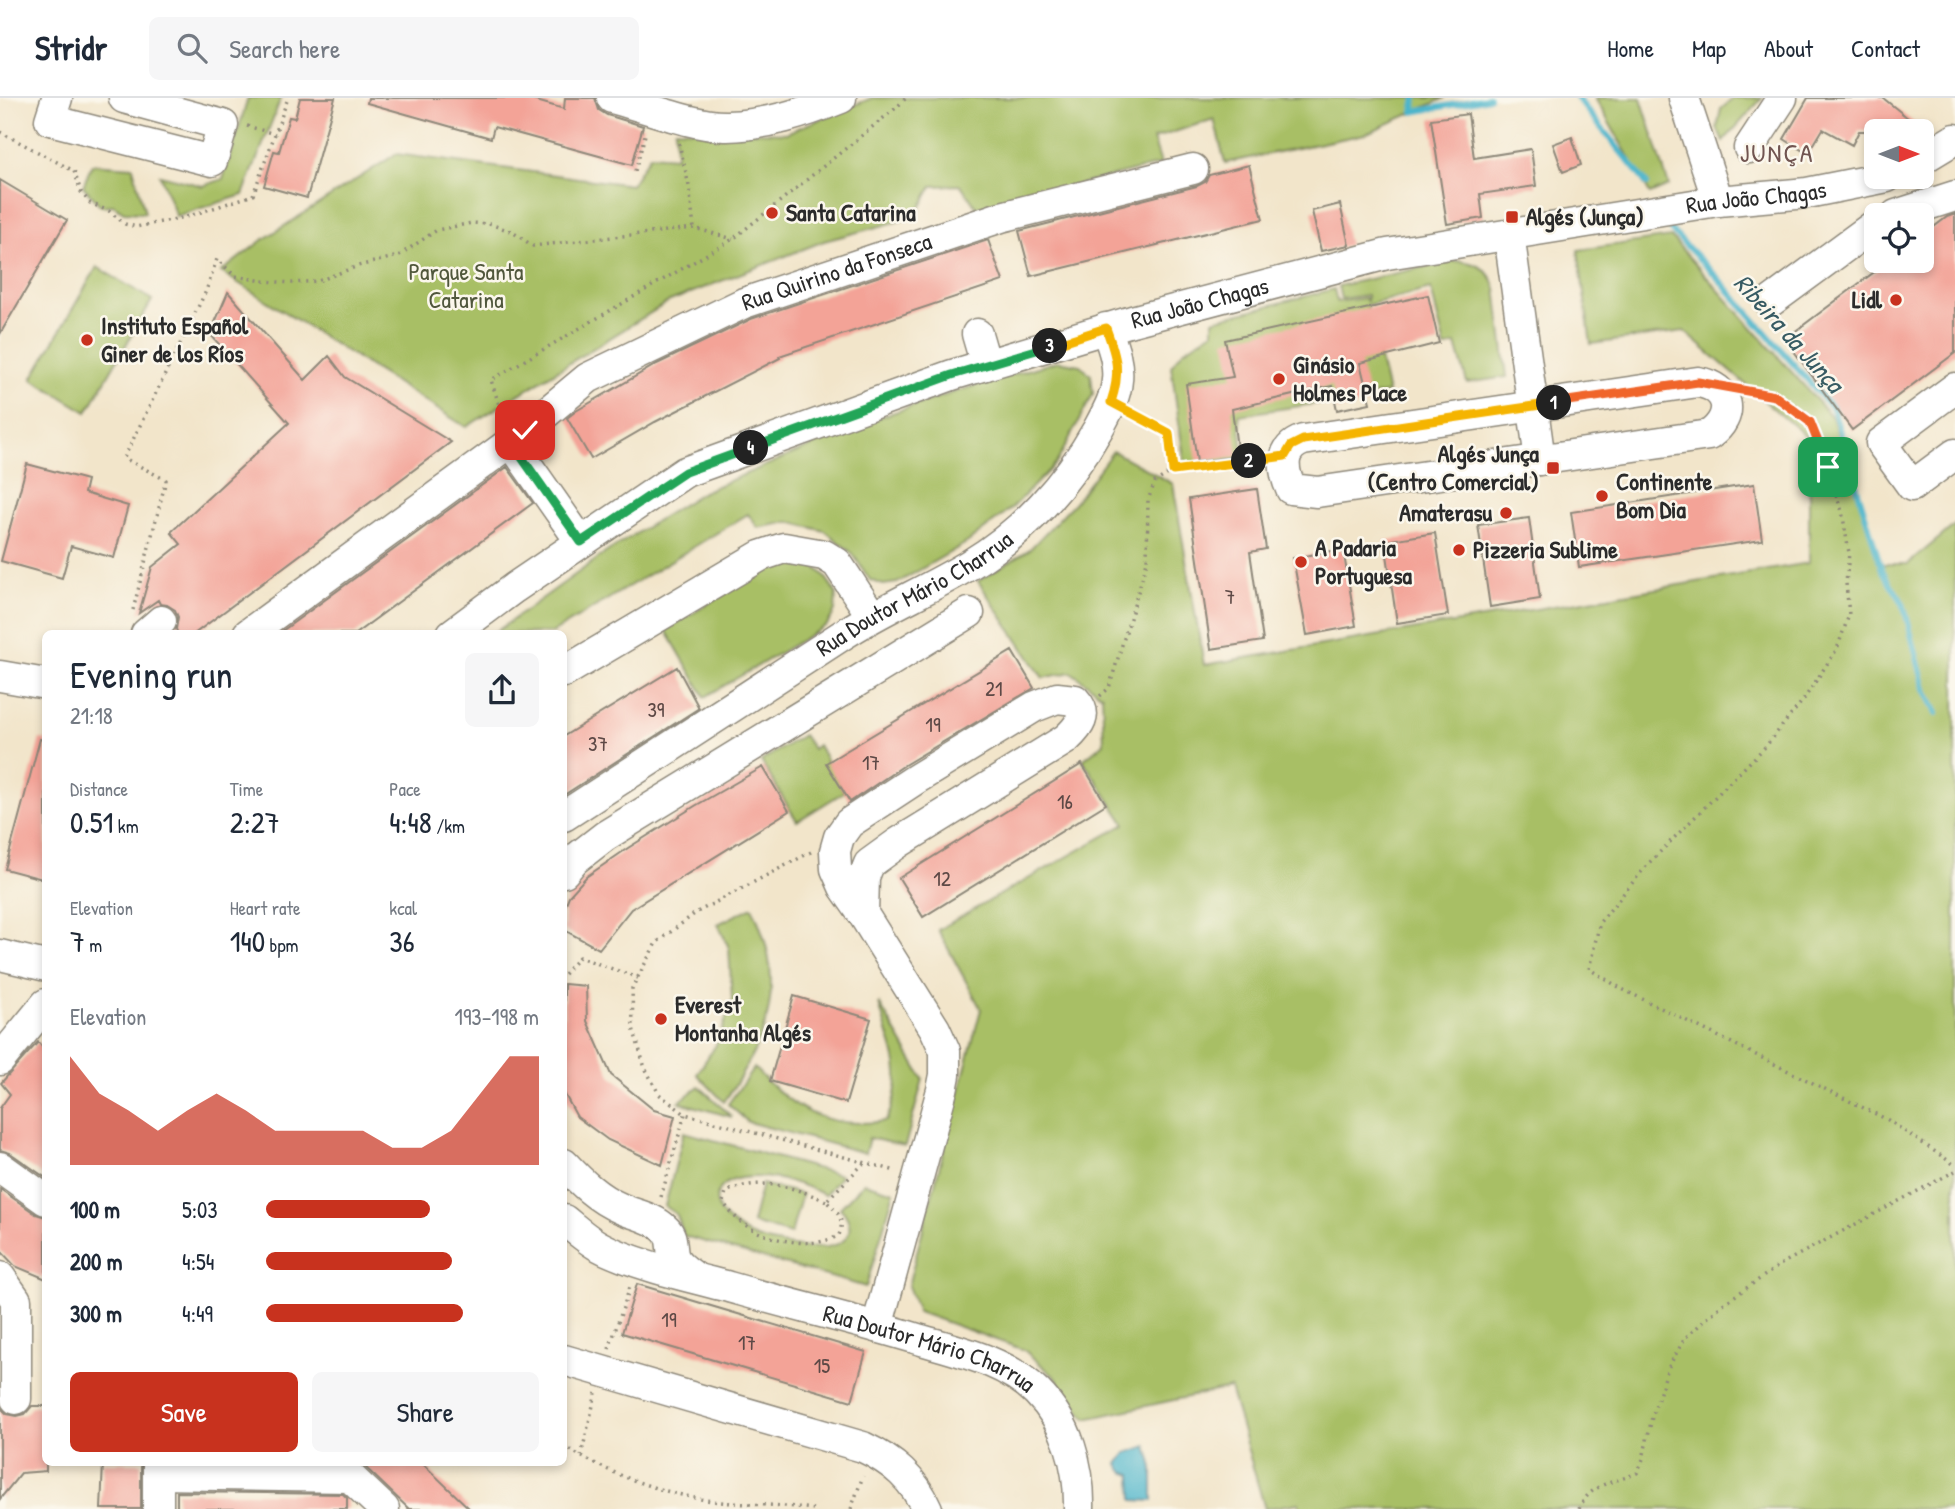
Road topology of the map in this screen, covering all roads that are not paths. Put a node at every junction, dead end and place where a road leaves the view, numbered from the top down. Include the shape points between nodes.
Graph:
1 (124, 98) edge
2 (612, 98) edge
3 (841, 98) edge
4 (1684, 98) edge
5 (1782, 98) edge
6 (52, 99) edge
7 (1955, 139) edge
8 (1749, 148) dead end
9 (1934, 152) edge
10 (1193, 169) dead end
11 (1864, 182) edge
12 (1955, 196) edge
13 (1718, 201) junction
14 (1933, 203) edge
15 (1864, 233) edge
16 (1508, 234) junction
17 (1770, 302) dead end
18 (1106, 328) junction
19 (977, 334) dead end
20 (986, 365) junction
21 (1955, 388) edge
22 (1533, 406) junction
23 (511, 442) junction
24 (1955, 454) edge
25 (1540, 460) junction
26 (581, 542) junction
27 (969, 613) dead end
28 (872, 615) junction
29 (253, 630) edge
30 (457, 630) edge
31 (567, 669) edge
32 (0, 676) edge
33 (42, 683) edge
34 (614, 785) junction
35 (573, 810) edge
36 (636, 818) junction
37 (605, 836) junction
38 (567, 868) edge
39 (863, 914) junction
40 (0, 956) edge
41 (42, 965) edge
42 (42, 1009) edge
43 (0, 1060) edge
44 (0, 1167) edge
45 (567, 1167) edge
46 (42, 1197) edge
47 (567, 1222) edge
48 (660, 1226) junction
49 (639, 1261) junction
50 (0, 1277) edge
51 (696, 1278) junction
52 (877, 1327) junction
53 (567, 1361) edge
54 (16, 1399) dead end
55 (158, 1469) edge
56 (158, 1509) edge
57 (384, 1509) edge
58 (927, 1509) edge
59 (1079, 1509) edge

1 - 6 street via 223,125 212,161 50,120
2 - 3 street via 725,126 772,122
4 - 13 street
5 - 8 street
7 - 9 street
10 - 23 street, Rua Quirino da Fonseca via 1001,217 744,303 588,378
11 - 13 street, Rua João Chagas via 1807,193
12 - 14 street
13 - 16 street, Rua João Chagas
15 - 17 street
16 - 18 street, Rua João Chagas via 1387,254
16 - 22 street
18 - 20 street, Rua João Chagas
18 - 28 street, Rua Doutor Mário Charrua via 1118,367 1117,383 1085,452 1066,477 1009,538 969,565
19 - 20 street
20 - 26 street, Rua João Chagas via 685,472
21 - 24 street via 1881,443 1912,486
22 - 25 street
22 - 25 street via 1698,382 1712,384 1726,402 1727,416 1709,435
22 - 25 street via 1303,440 1291,446 1283,469 1291,489 1307,492
23 - 26 street
23 - 29 street, Rua Quirino da Fonseca
26 - 30 street, Rua João Chagas
27 - 36 street, Rua Doutor Mário Charrua
28 - 31 street via 836,563 824,555 784,548 760,556
28 - 34 street, Rua Doutor Mário Charrua
32 - 33 street
34 - 35 street, Rua Doutor Mário Charrua
34 - 36 street
35 - 37 street, Rua Doutor Mário Charrua
36 - 37 street, Rua Doutor Mário Charrua
37 - 38 street, Rua Doutor Mário Charrua
39 - 39 street via 862,892 869,864 1066,738 1082,720 1083,711 1075,700 1046,701 1034,707 849,823 835,850 836,869
39 - 52 street via 945,1052 942,1090
40 - 41 street
42 - 43 street
44 - 46 street
45 - 48 street via 603,1200
47 - 49 street, Rua Doutor Mário Charrua via 597,1245
48 - 49 street via 657,1252
48 - 51 street via 672,1240 677,1263
49 - 51 street, Rua Doutor Mário Charrua
50 - 54 street via 16,1300
51 - 52 street, Rua Doutor Mário Charrua
52 - 59 street, Rua Doutor Mário Charrua via 988,1361 1037,1392 1073,1453
53 - 58 street via 872,1451 906,1475
55 - 56 street
55 - 57 street via 349,1477

